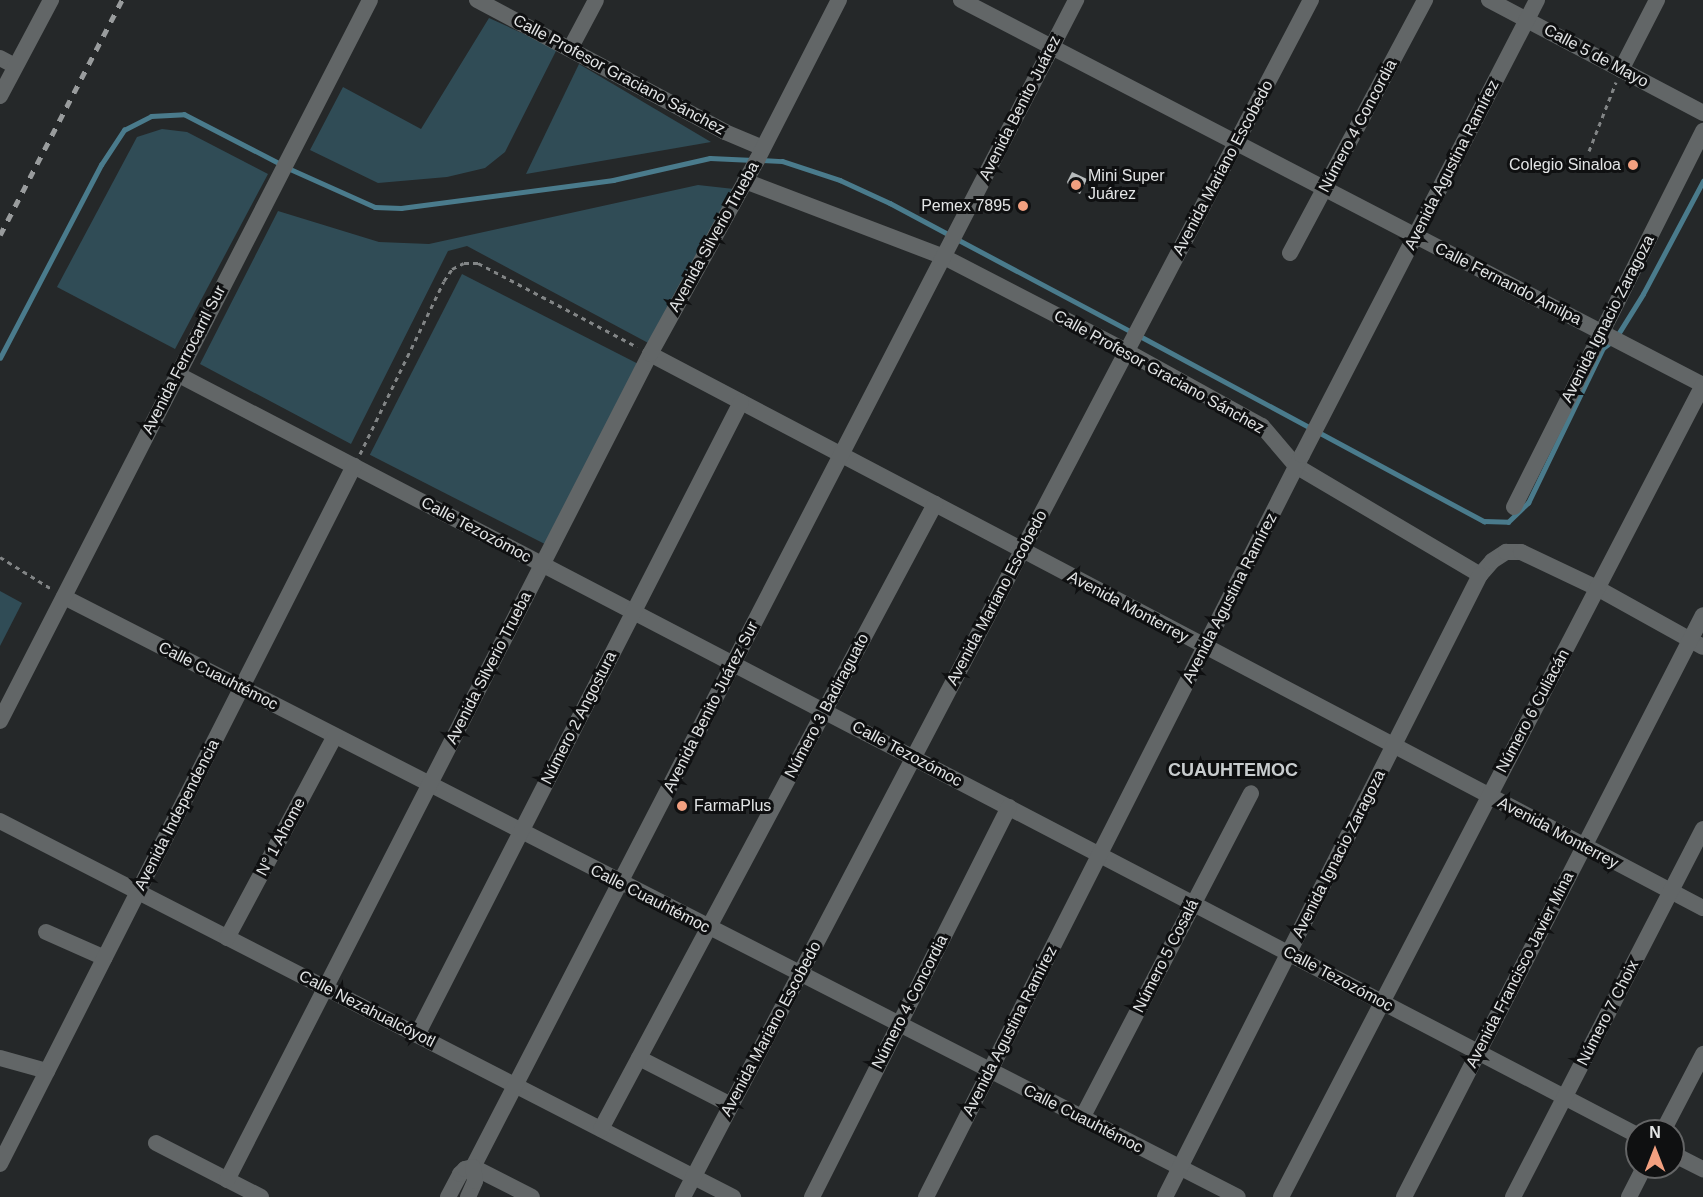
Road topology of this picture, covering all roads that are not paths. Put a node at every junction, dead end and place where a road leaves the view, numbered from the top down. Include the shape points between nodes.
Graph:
1 (51, 0) edge
2 (370, 0) edge
3 (477, 0) edge
4 (596, 0) edge
5 (839, 0) edge
6 (962, 0) edge
7 (1076, 0) edge
8 (1311, 0) edge
9 (1425, 0) edge
10 (1489, 0) edge
11 (1537, 0) edge
12 (1658, 0) edge
13 (1527, 20) junction
14 (1052, 47) junction
15 (570, 49) junction
16 (0, 58) edge
17 (15, 66) junction
18 (1622, 70) junction
19 (0, 96) edge
20 (1703, 113) edge
21 (1703, 131) edge
22 (1236, 142) junction
23 (763, 148) junction
24 (745, 181) junction
25 (1324, 188) junction
26 (1415, 236) junction
27 (947, 252) junction
28 (1290, 252) dead end
29 (1601, 332) junction
30 (1126, 351) junction
31 (650, 354) junction
32 (177, 374) junction
33 (1703, 385) edge
34 (741, 402) junction
35 (842, 455) junction
36 (1299, 460) junction
37 (354, 466) junction
38 (935, 504) junction
39 (1514, 507) dead end
40 (1022, 550) junction
41 (542, 564) junction
42 (1480, 575) junction
43 (1597, 588) junction
44 (64, 597) junction
45 (633, 612) junction
46 (1703, 615) edge
47 (1696, 644) edge
48 (1205, 647) junction
49 (734, 663) junction
50 (242, 688) junction
51 (825, 711) junction
52 (0, 721) edge
53 (335, 736) junction
54 (1393, 746) junction
55 (914, 757) junction
56 (429, 785) junction
57 (1251, 793) dead end
58 (1489, 797) junction
59 (1009, 807) junction
60 (0, 822) edge
61 (1703, 829) edge
62 (521, 832) junction
63 (1583, 847) junction
64 (1099, 854) junction
65 (620, 883) junction
66 (1671, 891) junction
67 (138, 892) junction
68 (1194, 903) junction
69 (1703, 908) edge
70 (708, 928) junction
71 (46, 932) dead end
72 (226, 938) junction
73 (1288, 953) junction
74 (105, 958) junction
75 (800, 975) junction
76 (325, 988) junction
77 (1382, 1002) junction
78 (899, 1025) junction
79 (417, 1035) junction
80 (1478, 1052) junction
81 (1703, 1054) edge
82 (639, 1058) junction
83 (0, 1059) edge
84 (47, 1071) junction
85 (990, 1071) junction
86 (515, 1085) junction
87 (1564, 1097) junction
88 (731, 1105) junction
89 (1082, 1118) junction
90 (1669, 1119) edge
91 (1625, 1129) edge
92 (601, 1130) junction
93 (156, 1143) dead end
94 (1685, 1160) edge
95 (0, 1164) edge
96 (473, 1167) junction
97 (1180, 1168) junction
98 (1703, 1169) edge
99 (694, 1177) junction
100 (1638, 1179) edge
101 (227, 1180) junction
102 (261, 1197) edge
103 (448, 1197) edge
104 (468, 1197) edge
105 (532, 1197) edge
106 (683, 1197) edge
107 (733, 1197) edge
108 (812, 1197) edge
109 (926, 1197) edge
110 (1165, 1197) edge
111 (1238, 1197) edge
112 (1281, 1197) edge
113 (1404, 1197) edge
114 (1513, 1197) edge
115 (1629, 1197) edge

1 - 17 street
2 - 32 street, Avenida Ferrocarril Sur
3 - 15 street, Calle Profesor Graciano Sánchez
4 - 15 street
5 - 23 street, Avenida Silverio Trueba
6 - 14 street, Calle Fernando Amilpa
7 - 14 street, Avenida Benito Juárez
8 - 22 street, Avenida Mariano Escobedo
9 - 25 street, Número 4 Concordia
10 - 13 street, Calle 5 de Mayo
11 - 13 street, Avenida Agustina Ramírez
12 - 18 street
13 - 18 street, Calle 5 de Mayo
13 - 26 street, Avenida Agustina Ramírez
14 - 22 street, Calle Fernando Amilpa
14 - 27 street, Avenida Benito Juárez
15 - 23 street, Calle Profesor Graciano Sánchez via 725,132
16 - 17 street
17 - 19 street
18 - 20 street, Calle 5 de Mayo
21 - 29 street, Avenida Ignacio Zaragoza
22 - 25 street, Calle Fernando Amilpa
22 - 30 street, Avenida Mariano Escobedo
23 - 24 street, Avenida Silverio Trueba
24 - 27 street, Calle Profesor Graciano Sánchez
24 - 31 street, Avenida Silverio Trueba
25 - 26 street, Calle Fernando Amilpa
25 - 28 street, Número 4 Concordia
26 - 29 street, Calle Fernando Amilpa
26 - 36 street, Avenida Agustina Ramírez
27 - 30 street, Calle Profesor Graciano Sánchez
27 - 35 street, Avenida Benito Juárez Sur
29 - 33 street, Calle Fernando Amilpa
29 - 39 street, Avenida Ignacio Zaragoza
30 - 36 street, Calle Profesor Graciano Sánchez via 1262,426
30 - 40 street, Avenida Mariano Escobedo
31 - 34 street, Avenida Monterrey
31 - 41 street, Avenida Silverio Trueba
32 - 37 street, Calle Tezozómoc
32 - 44 street, Avenida Ferrocarril Sur
33 - 43 street, Número 6 Culiacán
34 - 35 street, Avenida Monterrey
34 - 45 street, Número 2 Angostura
35 - 38 street, Avenida Monterrey
35 - 49 street, Avenida Benito Juárez Sur
36 - 42 street, Calle Profesor Graciano Sánchez
36 - 48 street, Avenida Agustina Ramírez
37 - 41 street, Calle Tezozómoc
37 - 50 street, Avenida Independencia
38 - 40 street, Avenida Monterrey
38 - 51 street, Número 3 Badiraguato
40 - 48 street, Avenida Monterrey
40 - 55 street, Avenida Mariano Escobedo
41 - 45 street, Calle Tezozómoc
41 - 56 street, Avenida Silverio Trueba
42 - 43 street via 1506,552 1521,552
42 - 54 street, Avenida Ignacio Zaragoza
43 - 47 street
43 - 58 street, Número 6 Culiacán
44 - 50 street, Calle Cuauhtémoc
44 - 52 street, Avenida Ferrocarril Sur
45 - 49 street, Calle Tezozómoc
45 - 62 street, Número 2 Angostura
46 - 47 street, Avenida Francisco Javier Mina
47 - 63 street, Avenida Francisco Javier Mina
48 - 54 street, Avenida Monterrey
48 - 64 street, Avenida Agustina Ramírez
49 - 51 street, Calle Tezozómoc
49 - 65 street, Avenida Benito Juárez Sur
50 - 53 street, Calle Cuauhtémoc
50 - 67 street, Avenida Independencia
51 - 55 street, Calle Tezozómoc
51 - 70 street, Número 3 Badiraguato
53 - 56 street, Calle Cuauhtémoc
53 - 72 street, N° 1 Ahome
54 - 58 street, Avenida Monterrey
54 - 73 street, Avenida Ignacio Zaragoza
55 - 59 street, Calle Tezozómoc
55 - 75 street, Avenida Mariano Escobedo
56 - 62 street, Calle Cuauhtémoc
56 - 76 street, Avenida Silverio Trueba
57 - 68 street, Número 5 Cosalá
58 - 63 street, Avenida Monterrey
58 - 77 street, Número 6 Culiacán
59 - 64 street, Calle Tezozómoc
59 - 78 street, Número 4 Concordia
60 - 67 street, Calle Nezahualcóyotl
61 - 66 street, Número 7 Choix
62 - 65 street, Calle Cuauhtémoc
62 - 79 street, Número 2 Angostura
63 - 66 street, Avenida Monterrey
63 - 80 street, Avenida Francisco Javier Mina
64 - 68 street, Calle Tezozómoc
64 - 85 street, Avenida Agustina Ramírez
65 - 70 street, Calle Cuauhtémoc
65 - 86 street, Avenida Benito Juárez Sur
66 - 69 street, Avenida Monterrey
66 - 87 street, Número 7 Choix
67 - 72 street, Calle Nezahualcóyotl
67 - 74 street, Avenida Independencia
68 - 73 street, Calle Tezozómoc
68 - 89 street, Número 5 Cosalá
70 - 75 street, Calle Cuauhtémoc
70 - 82 street, Número 3 Badiraguato
71 - 74 street
72 - 76 street, Calle Nezahualcóyotl
73 - 77 street, Calle Tezozómoc
73 - 97 street, Avenida Ignacio Zaragoza
74 - 84 street, Avenida Independencia
75 - 78 street, Calle Cuauhtémoc
75 - 88 street, Avenida Mariano Escobedo
76 - 79 street, Calle Nezahualcóyotl
76 - 101 street, Avenida Silverio Trueba
77 - 80 street, Calle Tezozómoc
77 - 112 street, Número 6 Culiacán
78 - 85 street, Calle Cuauhtémoc
78 - 108 street, Número 4 Concordia
79 - 86 street, Calle Nezahualcóyotl
80 - 87 street, Calle Tezozómoc
80 - 113 street, Avenida Francisco Javier Mina
81 - 90 street
82 - 88 street
82 - 92 street, Número 3 Badiraguato
83 - 84 street
84 - 95 street, Avenida Independencia
85 - 89 street, Calle Cuauhtémoc
85 - 109 street, Avenida Agustina Ramírez
86 - 92 street, Calle Nezahualcóyotl
86 - 96 street, Avenida Benito Juárez Sur
87 - 91 street, Calle Tezozómoc
87 - 114 street, Número 7 Choix
88 - 99 street, Avenida Mariano Escobedo
89 - 97 street, Calle Cuauhtémoc
92 - 99 street, Calle Nezahualcóyotl
93 - 101 street
94 - 98 street
96 - 103 street via 460,1174
96 - 104 street via 475,1181
96 - 105 street
97 - 110 street, Avenida Ignacio Zaragoza
97 - 111 street, Calle Cuauhtémoc
99 - 106 street, Avenida Mariano Escobedo
99 - 107 street, Calle Nezahualcóyotl
100 - 115 street
101 - 102 street

